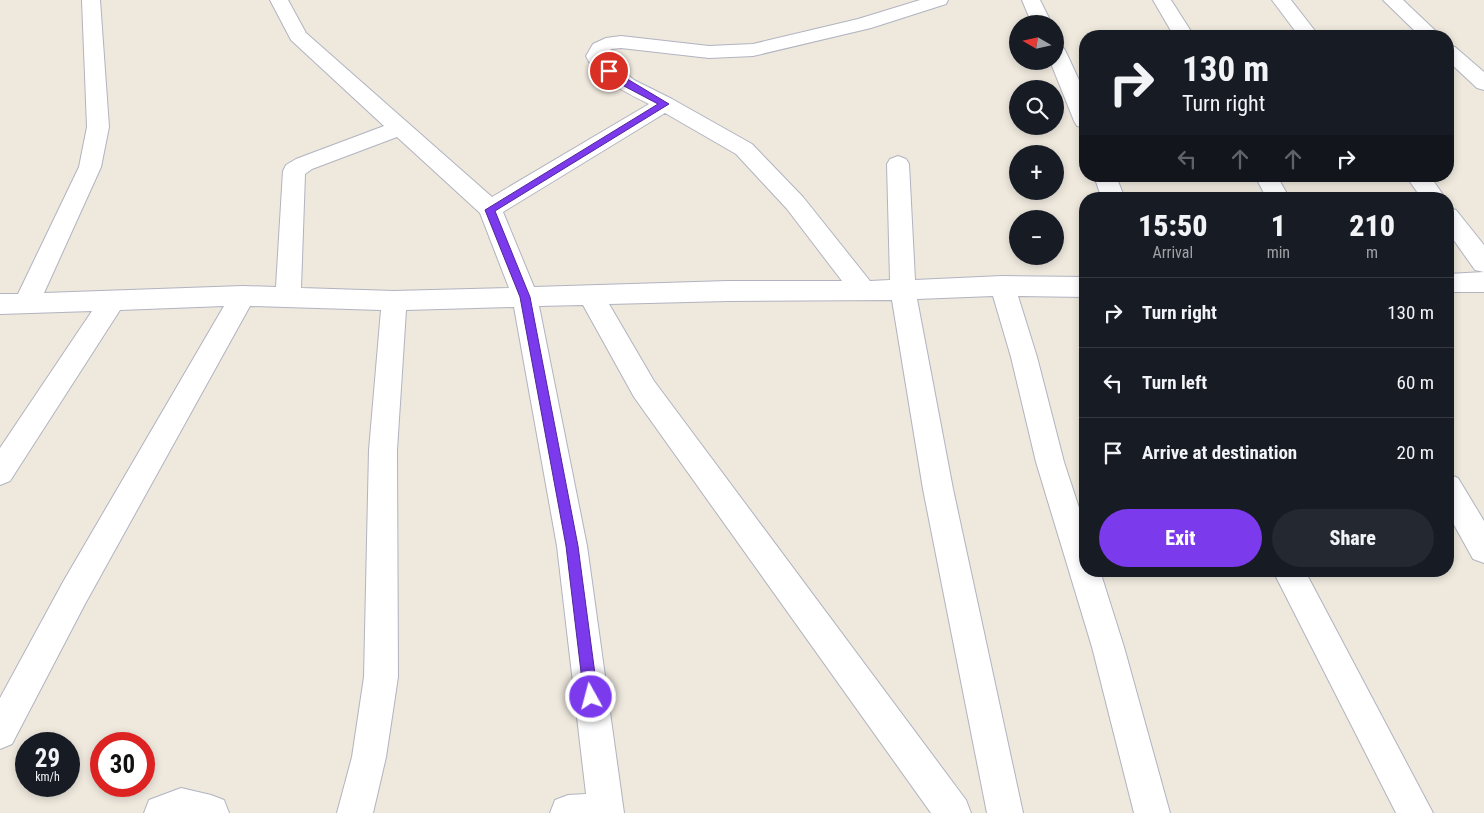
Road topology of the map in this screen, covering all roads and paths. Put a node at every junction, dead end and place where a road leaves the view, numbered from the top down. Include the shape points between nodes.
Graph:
1 (91, 0) edge
2 (279, 0) edge
3 (939, 0) edge
4 (1031, 0) edge
5 (1162, 0) edge
6 (1281, 0) edge
7 (1392, 0) edge
8 (1038, 15) edge
9 (1180, 30) edge
10 (1304, 30) edge
11 (1424, 30) edge
12 (1454, 56) edge
13 (1064, 69) edge
14 (1484, 83) edge
15 (665, 104) junction
16 (1079, 105) edge
17 (400, 128) junction
18 (898, 164) dead end
19 (1422, 182) edge
20 (1430, 192) edge
21 (490, 210) junction
22 (1454, 224) edge
23 (1484, 263) edge
24 (1484, 282) edge
25 (1454, 283) edge
26 (1002, 286) junction
27 (1079, 287) edge
28 (862, 288) junction
29 (903, 290) junction
30 (590, 294) junction
31 (243, 296) junction
32 (288, 297) junction
33 (525, 297) junction
34 (113, 300) junction
35 (394, 301) junction
36 (27, 302) junction
37 (0, 304) edge
38 (0, 472) edge
39 (1454, 497) edge
40 (1484, 549) edge
41 (1079, 554) edge
42 (1086, 577) edge
43 (1291, 577) edge
44 (0, 732) edge
45 (606, 812) edge
46 (162, 813) edge
47 (211, 813) edge
48 (355, 813) edge
49 (568, 813) edge
50 (953, 813) edge
51 (1005, 813) edge
52 (1152, 813) edge
53 (1415, 813) edge

1 - 36 street via 98,127 90,167
2 - 17 street via 298,36
3 - 15 street via 864,24 753,50 709,52 621,42 600,48 596,56 609,71
4 - 8 street
5 - 9 street
6 - 10 street
7 - 11 street
12 - 14 street
13 - 16 street
15 - 21 street
15 - 28 street via 744,149 795,203
17 - 21 street
17 - 32 street via 304,164 294,171
18 - 29 street
19 - 20 street
21 - 33 street
22 - 23 street
24 - 25 street
26 - 27 street
26 - 29 street
26 - 41 street
28 - 29 street
28 - 30 street
29 - 51 street via 938,489
30 - 33 street
30 - 50 street via 644,389
31 - 32 street
31 - 34 street
31 - 44 street via 74,593
32 - 35 street
33 - 35 street
33 - 45 street via 572,546
34 - 36 street
34 - 38 street
35 - 48 street via 383,450 381,677 369,757
36 - 37 street
39 - 40 street
42 - 52 street
43 - 53 street
45 - 49 street
46 - 47 street via 181,806

